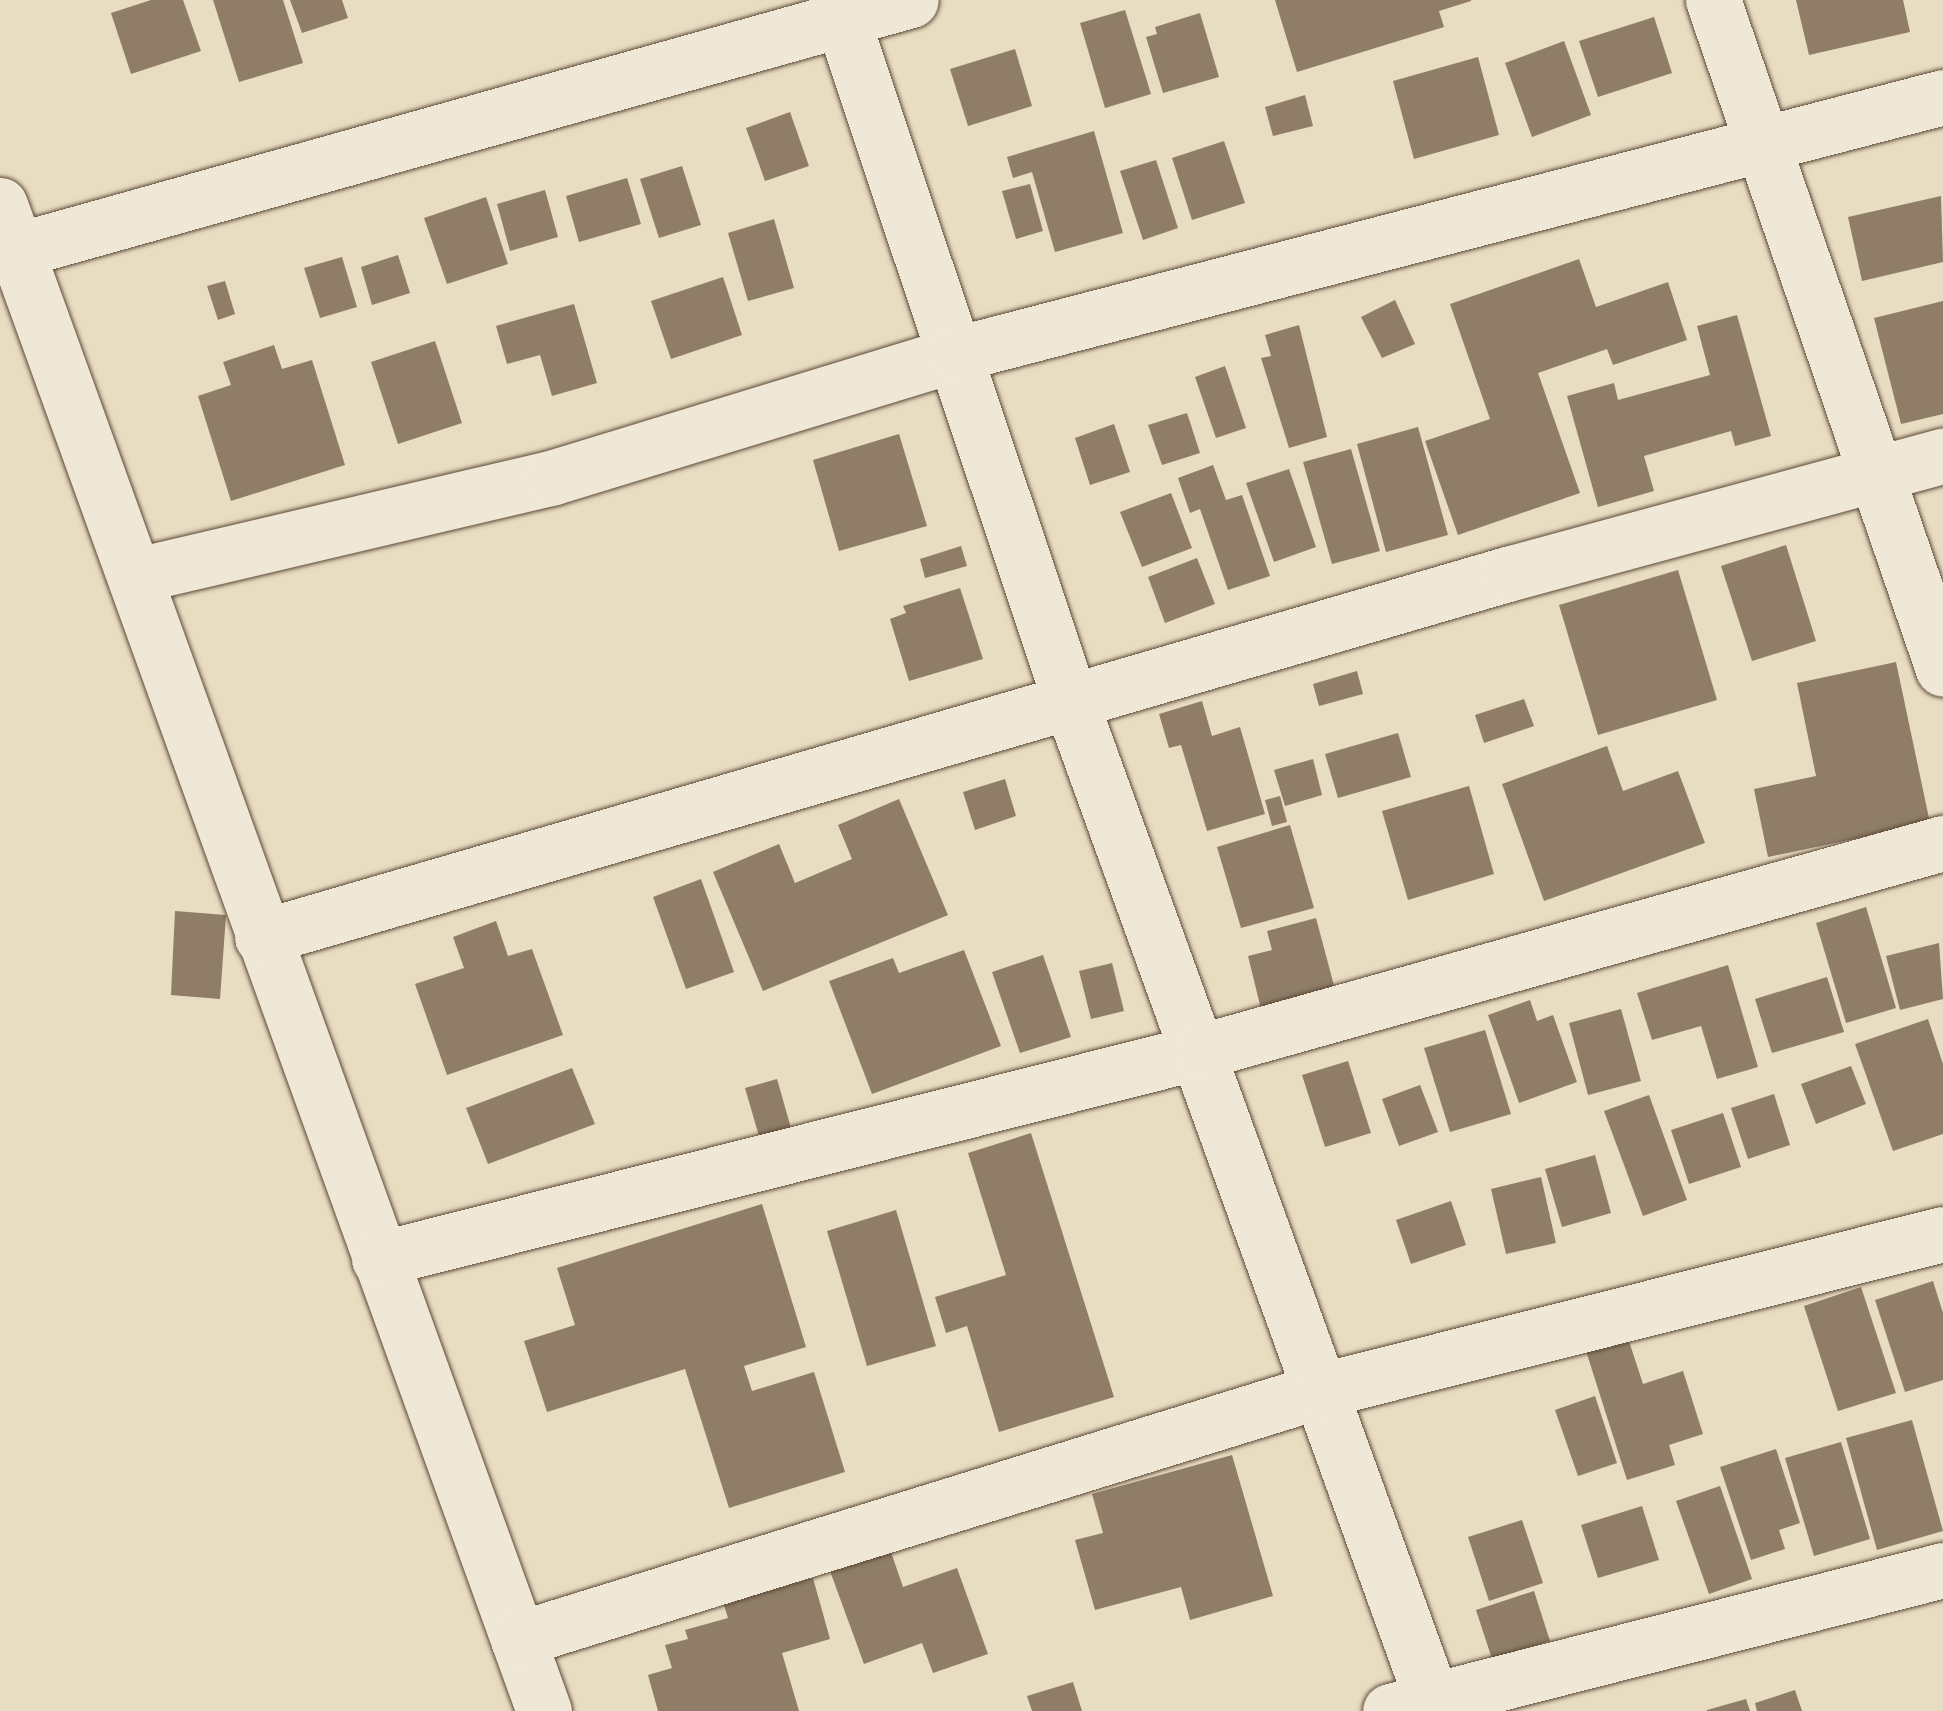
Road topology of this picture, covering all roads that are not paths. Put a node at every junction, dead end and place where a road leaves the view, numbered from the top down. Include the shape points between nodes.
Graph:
1 (912, 0) edge
2 (1714, 0) edge
3 (843, 22) junction
4 (1943, 98) edge
5 (1764, 146) junction
6 (9, 228) edge
7 (956, 354) junction
8 (1943, 456) edge
9 (1875, 475) junction
10 (137, 575) junction
11 (1943, 669) edge
12 (1072, 706) junction
13 (1943, 843) edge
14 (262, 937) junction
15 (1202, 1051) junction
16 (1943, 1234) edge
17 (379, 1259) junction
18 (1322, 1390) junction
19 (1943, 1570) edge
20 (518, 1639) junction
21 (1419, 1707) edge
22 (544, 1711) edge

1 - 3 street
2 - 5 street
3 - 6 street
3 - 7 street
4 - 5 street
5 - 7 street
5 - 9 street
6 - 10 street
7 - 10 street via 554,477
7 - 12 street
8 - 9 street
9 - 11 street
9 - 12 street via 1511,573
10 - 14 street
12 - 14 street
12 - 15 street
13 - 15 street
14 - 17 street
15 - 17 street
15 - 18 street
16 - 18 street
17 - 20 street
18 - 20 street
18 - 21 street
19 - 21 street
20 - 22 street

